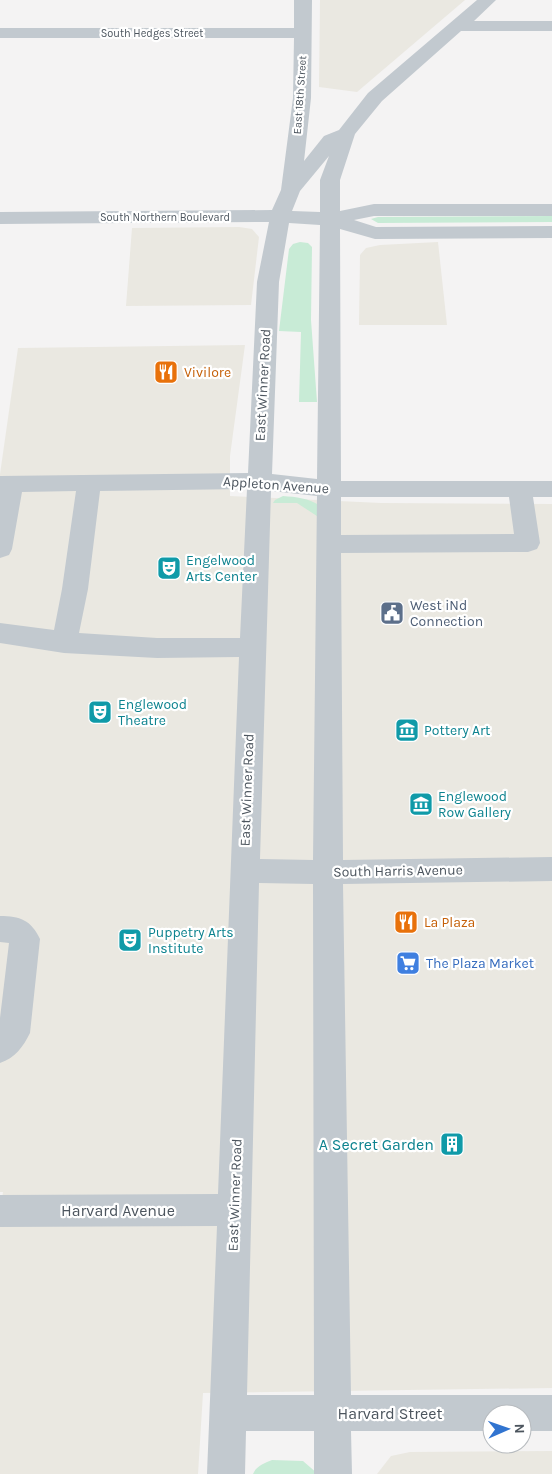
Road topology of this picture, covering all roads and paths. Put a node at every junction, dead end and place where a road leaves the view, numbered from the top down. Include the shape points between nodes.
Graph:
1 (303, 0) edge
2 (487, 0) edge
3 (457, 26) junction
4 (552, 26) edge
5 (0, 33) edge
6 (304, 33) junction
7 (346, 133) junction
8 (291, 190) junction
9 (552, 210) edge
10 (280, 216) junction
11 (0, 218) edge
12 (329, 219) junction
13 (552, 232) edge
14 (258, 481) junction
15 (88, 483) junction
16 (5, 484) edge
17 (329, 489) junction
18 (520, 489) junction
19 (552, 489) edge
20 (329, 544) junction
21 (0, 549) edge
22 (0, 633) edge
23 (64, 643) junction
24 (252, 647) junction
25 (552, 869) edge
26 (244, 871) junction
27 (328, 872) junction
28 (0, 929) edge
29 (0, 1049) edge
30 (235, 1210) junction
31 (0, 1211) edge
32 (228, 1413) junction
33 (333, 1413) junction
34 (552, 1414) edge
35 (226, 1474) edge
36 (334, 1474) edge

1 - 6 street, East 18th Street
2 - 3 street, East Winner Road
3 - 4 street
3 - 7 street, East Winner Road via 375,97
5 - 6 street, South Hedges Street
6 - 8 street, East 18th Street via 302,98
7 - 8 street, East Winner Road via 331,140
7 - 12 street, East Winner Road via 330,180
8 - 10 street, East Winner Road
9 - 12 street, South Northern Boulevard via 374,210
10 - 11 street, South Northern Boulevard
10 - 12 street, South Northern Boulevard
10 - 14 street, East Winner Road via 268,282
12 - 13 street, South Northern Boulevard via 375,233
12 - 17 street, East Winner Road
14 - 15 street, Appleton Avenue
14 - 17 street, Appleton Avenue
14 - 24 street, East Winner Road
15 - 16 street, Appleton Avenue
15 - 23 street via 75,589
16 - 21 street
17 - 18 street, Appleton Avenue
17 - 20 street, East Winner Road
18 - 19 street, Appleton Avenue
18 - 20 street via 528,543
20 - 27 street, East Winner Road
22 - 23 street
23 - 24 street via 181,649
24 - 26 street, East Winner Road
25 - 27 street, South Harris Avenue
26 - 27 street, South Harris Avenue
26 - 30 street, East Winner Road
27 - 33 street, East Winner Road
28 - 29 street via 16,929 25,939 14,1033
30 - 31 street, Harvard Avenue
30 - 32 street, East Winner Road
32 - 33 street, Harvard Street
32 - 35 street, East Winner Road
33 - 34 street, Harvard Street
33 - 36 street, East Winner Road

